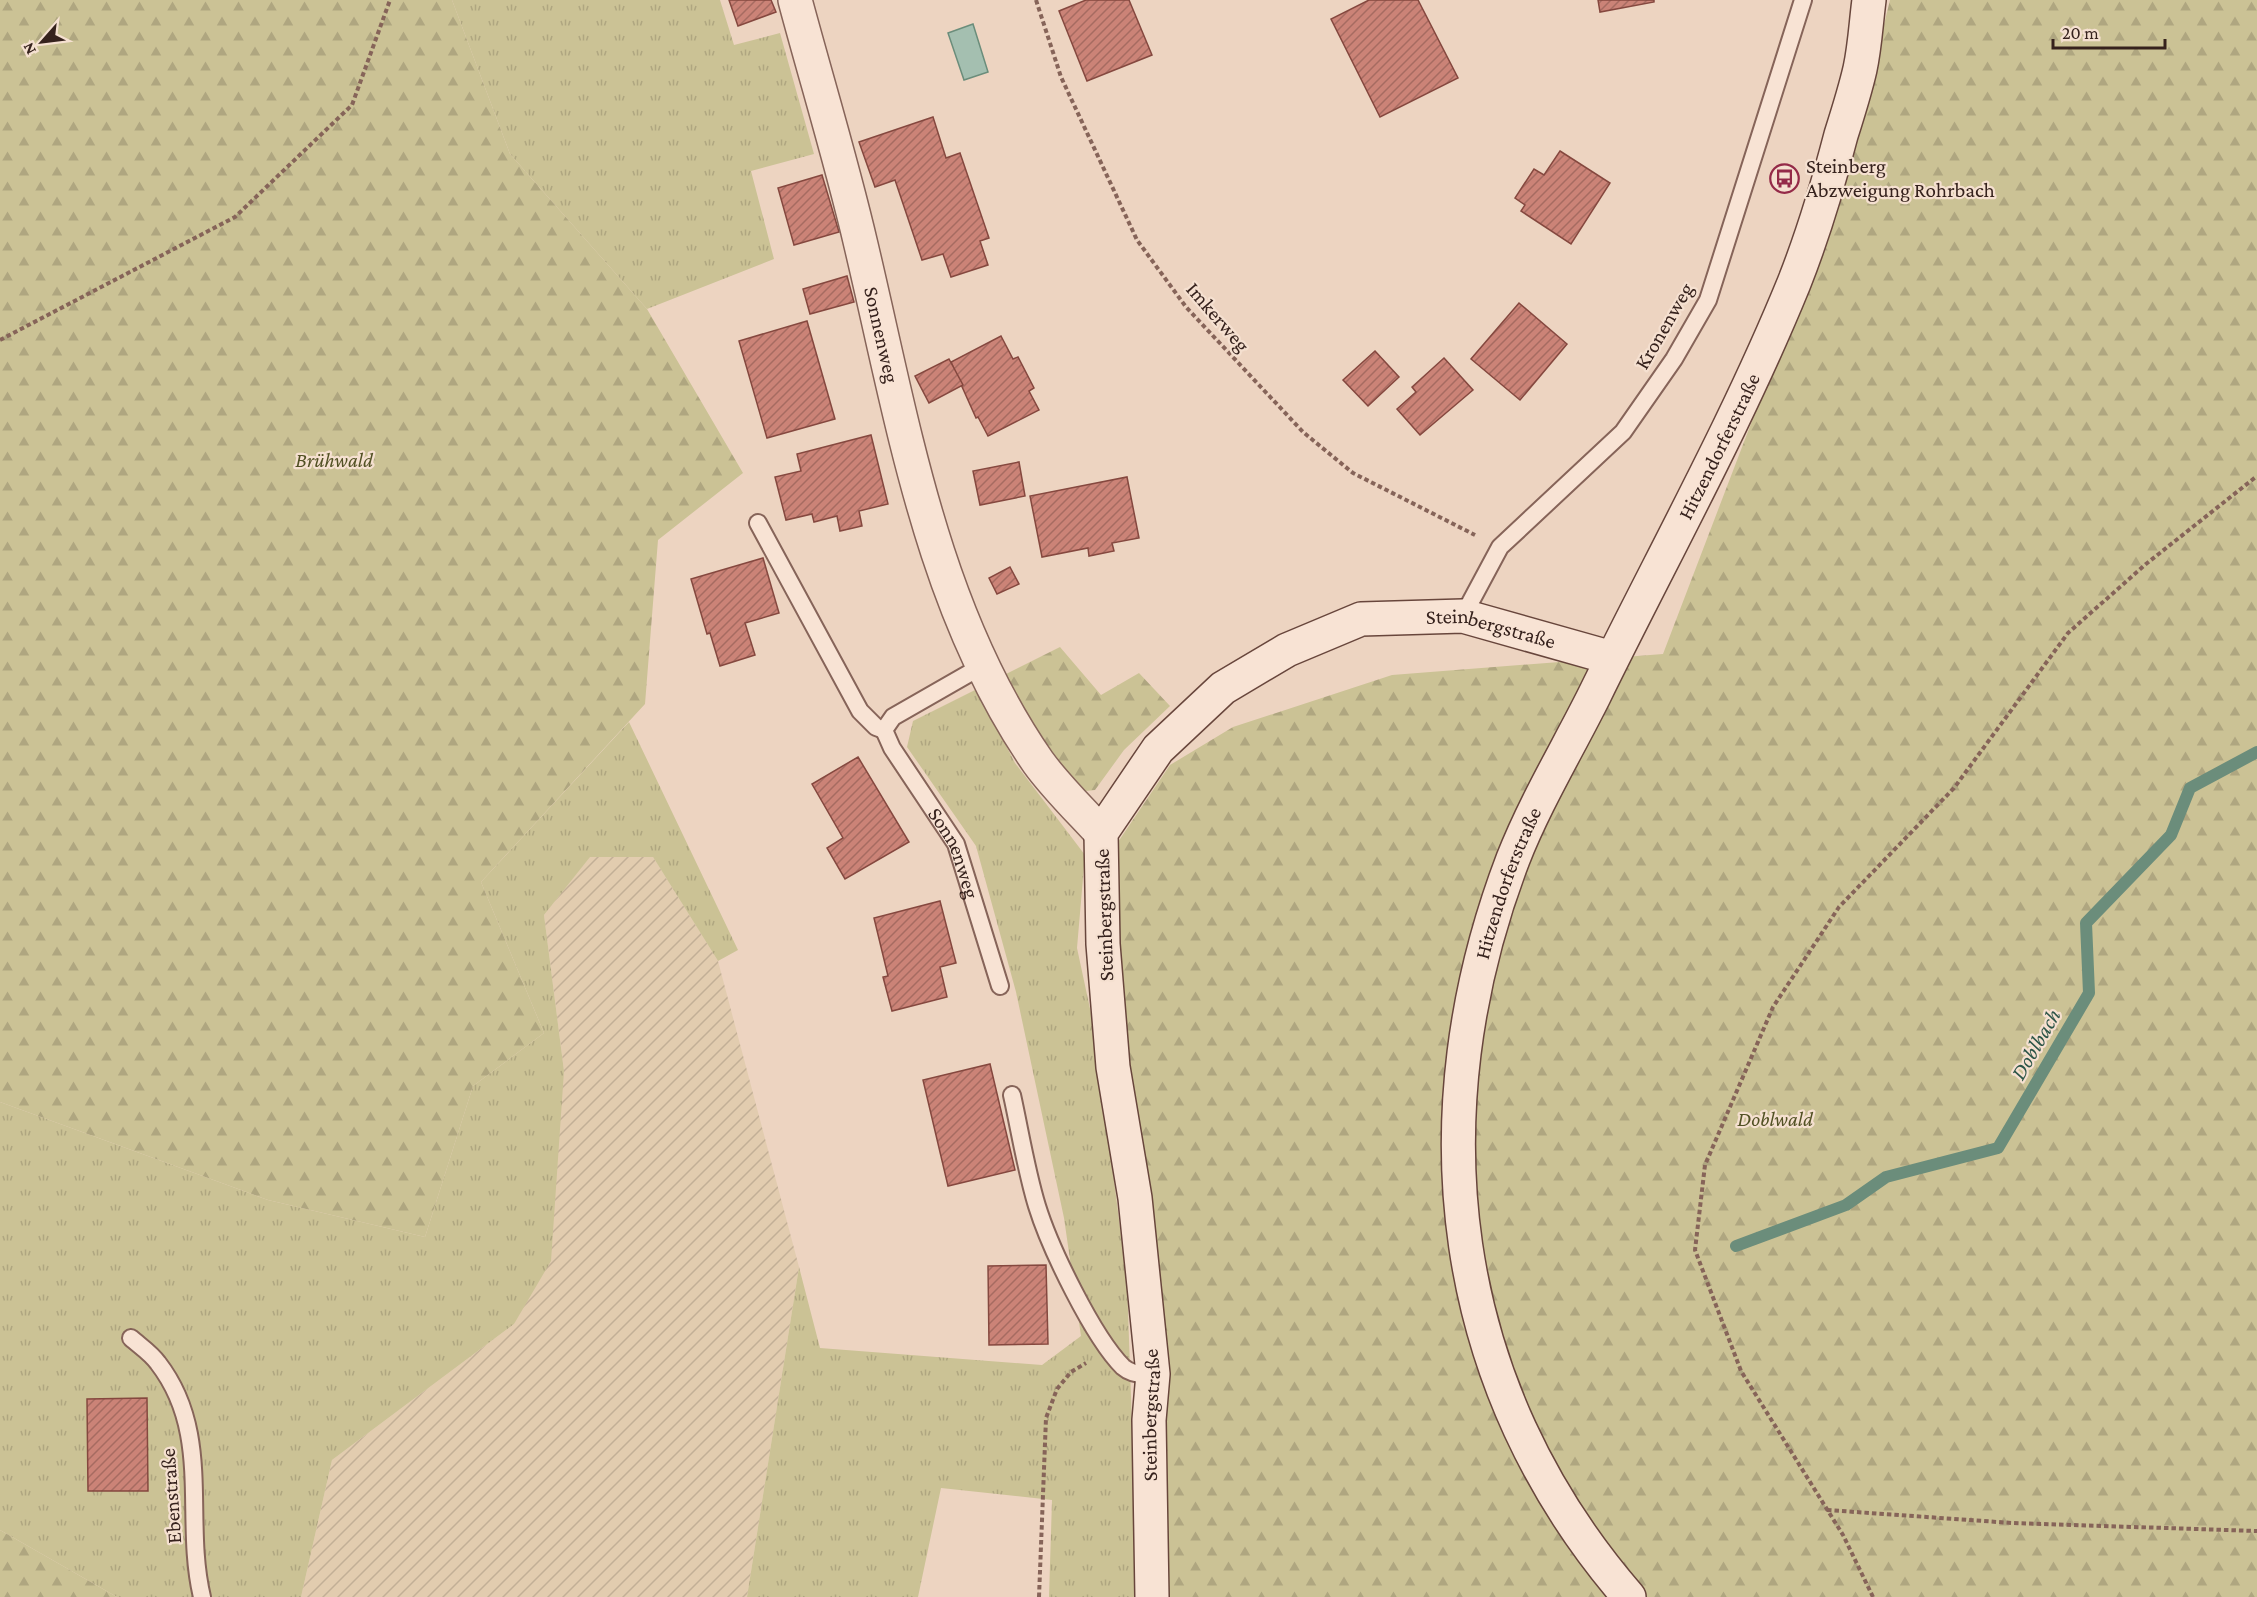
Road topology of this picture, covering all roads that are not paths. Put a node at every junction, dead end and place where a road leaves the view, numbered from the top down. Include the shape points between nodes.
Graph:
1 (795, 0) edge
2 (1803, 0) edge
3 (1869, 0) edge
4 (758, 523) dead end
5 (1463, 616) junction
6 (1612, 658) junction
7 (982, 666) junction
8 (884, 730) junction
9 (1101, 833) junction
10 (1000, 986) dead end
11 (1012, 1095) dead end
12 (131, 1338) dead end
13 (1153, 1374) junction
14 (202, 1597) edge
15 (1152, 1597) edge
16 (1629, 1597) edge

1 - 7 main road, Sonnenweg via 861,244 886,364 931,540
2 - 5 lane, Kronenweg via 1708,300 1674,359 1623,432 1500,547
3 - 6 main road, Hitzendorferstraße via 1860,68 1826,192 1795,281 1753,376
4 - 8 lane, Sonnenweg via 860,711
5 - 6 main road, Steinbergstraße
5 - 9 main road, Steinbergstraße via 1361,619 1278,655 1223,688 1158,749
6 - 16 main road, Hitzendorferstraße via 1514,857 1493,922 1474,992 1463,1056 1459,1167 1462,1237 1474,1298 1509,1406 1535,1462 1575,1528
7 - 8 lane via 893,717
7 - 9 main road, Sonnenweg via 1039,763
8 - 10 lane, Sonnenweg via 956,844
9 - 13 main road, Steinbergstraße via 1103,944 1113,1067 1135,1198
11 - 13 lane via 1037,1206 1067,1277 1125,1368 1141,1375
12 - 14 lane, Ebenstraße via 157,1362 186,1418 194,1458 196,1546
13 - 15 main road, Steinbergstraße via 1149,1420

